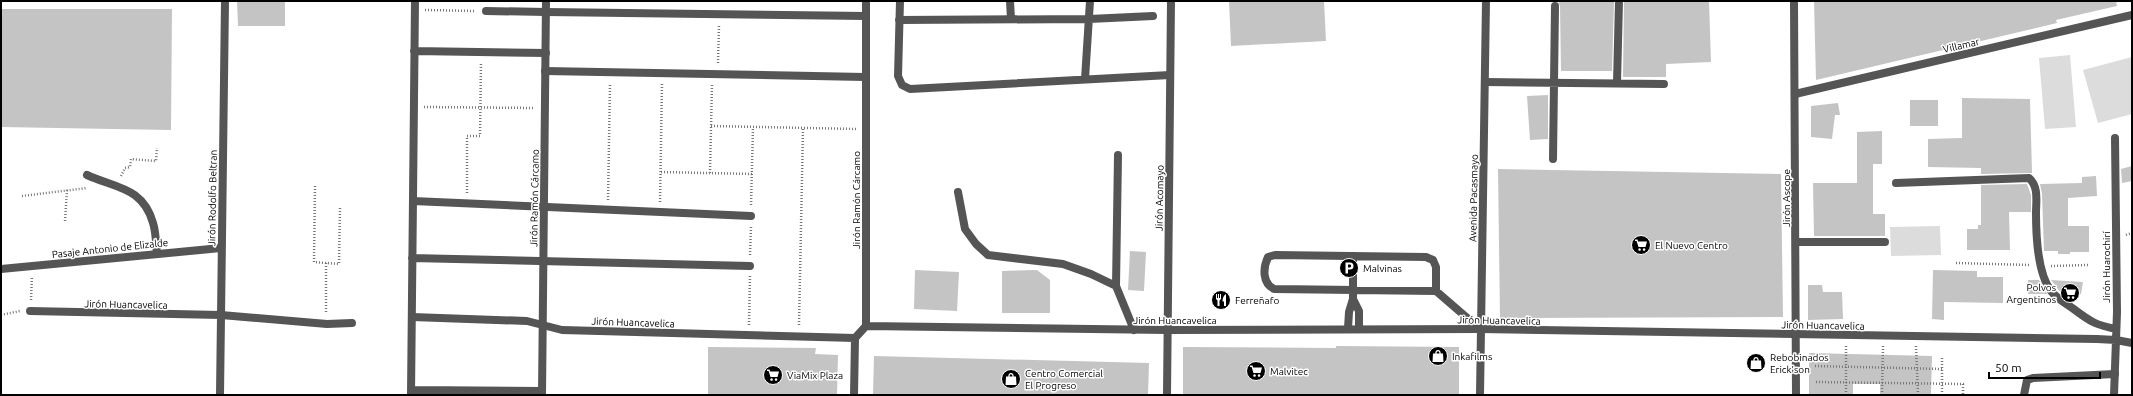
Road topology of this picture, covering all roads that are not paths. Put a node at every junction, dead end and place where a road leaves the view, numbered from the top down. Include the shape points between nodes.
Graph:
1 (225, 1) edge
2 (415, 1) edge
3 (546, 1) edge
4 (866, 1) edge
5 (900, 1) edge
6 (1010, 1) edge
7 (1090, 1) edge
8 (1171, 1) edge
9 (1486, 1) edge
10 (1619, 1) edge
11 (1794, 1) edge
12 (1555, 6) dead end
13 (486, 11) road end
14 (546, 12) junction
15 (2132, 14) edge
16 (866, 16) junction
17 (1153, 16) dead end
18 (1011, 19) junction
19 (1089, 19) junction
20 (900, 20) junction
21 (414, 51) junction
22 (546, 53) junction
23 (545, 70) junction
24 (1170, 75) junction
25 (865, 77) junction
26 (1085, 79) junction
27 (1485, 82) junction
28 (1554, 82) junction
29 (1617, 83) junction
30 (1664, 84) dead end
31 (1795, 94) junction
32 (2115, 138) dead end
33 (1118, 155) dead end
34 (1553, 159) dead end
35 (86, 175) dead end
36 (1896, 183) dead end
37 (958, 192) dead end
38 (413, 201) junction
39 (544, 207) junction
40 (751, 216) road end
41 (1796, 242) junction
42 (1885, 242) dead end
43 (221, 248) junction
44 (157, 254) junction
45 (1353, 256) junction
46 (412, 258) junction
47 (543, 262) junction
48 (750, 266) road end
49 (1, 269) edge
50 (1116, 286) junction
51 (1354, 290) junction
52 (1436, 291) junction
53 (1353, 299) junction
54 (30, 311) road end
55 (221, 315) junction
56 (412, 318) junction
57 (352, 323) dead end
58 (542, 325) junction
59 (866, 326) junction
60 (1348, 328) junction
61 (1359, 328) junction
62 (1480, 329) junction
63 (2116, 329) junction
64 (1134, 330) junction
65 (1167, 330) junction
66 (1797, 335) junction
67 (855, 338) junction
68 (2116, 340) junction
69 (2132, 343) edge
70 (2115, 374) junction
71 (411, 392) edge
72 (542, 393) edge
73 (220, 395) edge
74 (854, 395) edge
75 (1166, 395) edge
76 (1480, 395) edge
77 (1796, 395) edge
78 (2024, 395) edge
79 (2114, 395) edge

1 - 43 street, Jirón Rodolfo Beltran
2 - 21 street
3 - 14 street, Jirón Ramón Cárcamo
4 - 16 street, Jirón Ramón Cárcamo
5 - 20 street
6 - 18 street
7 - 19 street
8 - 24 street, Jirón Acomayo
9 - 27 street, Avenida Pacasmayo
10 - 29 street
11 - 31 street, Jirón Ascope
12 - 28 street
13 - 14 street
14 - 16 street
14 - 22 street, Jirón Ramón Cárcamo
15 - 31 street, Villamar
16 - 25 street, Jirón Ramón Cárcamo
17 - 19 street
18 - 19 street
18 - 20 street
19 - 26 street
20 - 26 street via 898,76 902,85 910,89
21 - 22 street
21 - 38 street
22 - 23 street, Jirón Ramón Cárcamo
23 - 25 street
23 - 39 street, Jirón Ramón Cárcamo
24 - 26 street
24 - 65 street, Jirón Acomayo
25 - 59 street, Jirón Ramón Cárcamo
27 - 28 street
27 - 62 street, Avenida Pacasmayo
28 - 29 street
28 - 34 street
29 - 30 street
31 - 41 street, Jirón Ascope
32 - 63 street, Jirón Huarochirí
33 - 50 street
35 - 44 street via 140,198 154,223
36 - 63 street via 2030,178 2036,189 2041,266 2047,286 2057,298 2091,323
37 - 50 street via 965,229 988,255 1063,264
38 - 39 street
38 - 46 street
39 - 40 street
39 - 47 street, Jirón Ramón Cárcamo
41 - 42 street
41 - 66 street, Jirón Ascope
43 - 44 street, Pasaje Antonio de Elizalde
43 - 55 street, Jirón Rodolfo Beltran
44 - 49 street, Pasaje Antonio de Elizalde
45 - 51 street
45 - 51 street via 1275,255 1268,257 1265,264 1266,281 1268,286 1274,289
45 - 52 street via 1426,257 1433,260 1436,267
46 - 47 street
46 - 56 street
47 - 48 street
47 - 58 street, Jirón Ramón Cárcamo
50 - 64 street
51 - 52 street
51 - 53 street
52 - 62 street
53 - 60 street via 1348,312
53 - 61 street via 1359,311
54 - 55 street, Jirón Huancavelica
55 - 57 street, Jirón Huancavelica via 327,324
55 - 73 street, Jirón Rodolfo Beltran
56 - 58 street, Jirón Huancavelica via 527,321
56 - 71 street
58 - 67 street, Jirón Huancavelica via 562,330
58 - 72 street, Jirón Ramón Cárcamo
59 - 64 street, Jirón Huancavelica
59 - 67 street
60 - 61 street, Jirón Huancavelica
60 - 65 street, Jirón Huancavelica
61 - 62 street, Jirón Huancavelica
62 - 66 street, Jirón Huancavelica
62 - 76 street, Avenida Pacasmayo
63 - 68 street, Jirón Huarochirí
64 - 65 street, Jirón Huancavelica
65 - 75 street, Jirón Acomayo
66 - 68 street, Jirón Huancavelica
66 - 77 street, Jirón Ascope
67 - 74 street
68 - 69 street, Jirón Huancavelica
68 - 70 street, Jirón Huarochirí
70 - 78 street via 2032,378 2027,380
70 - 79 street, Jirón Huarochirí
71 - 72 street

